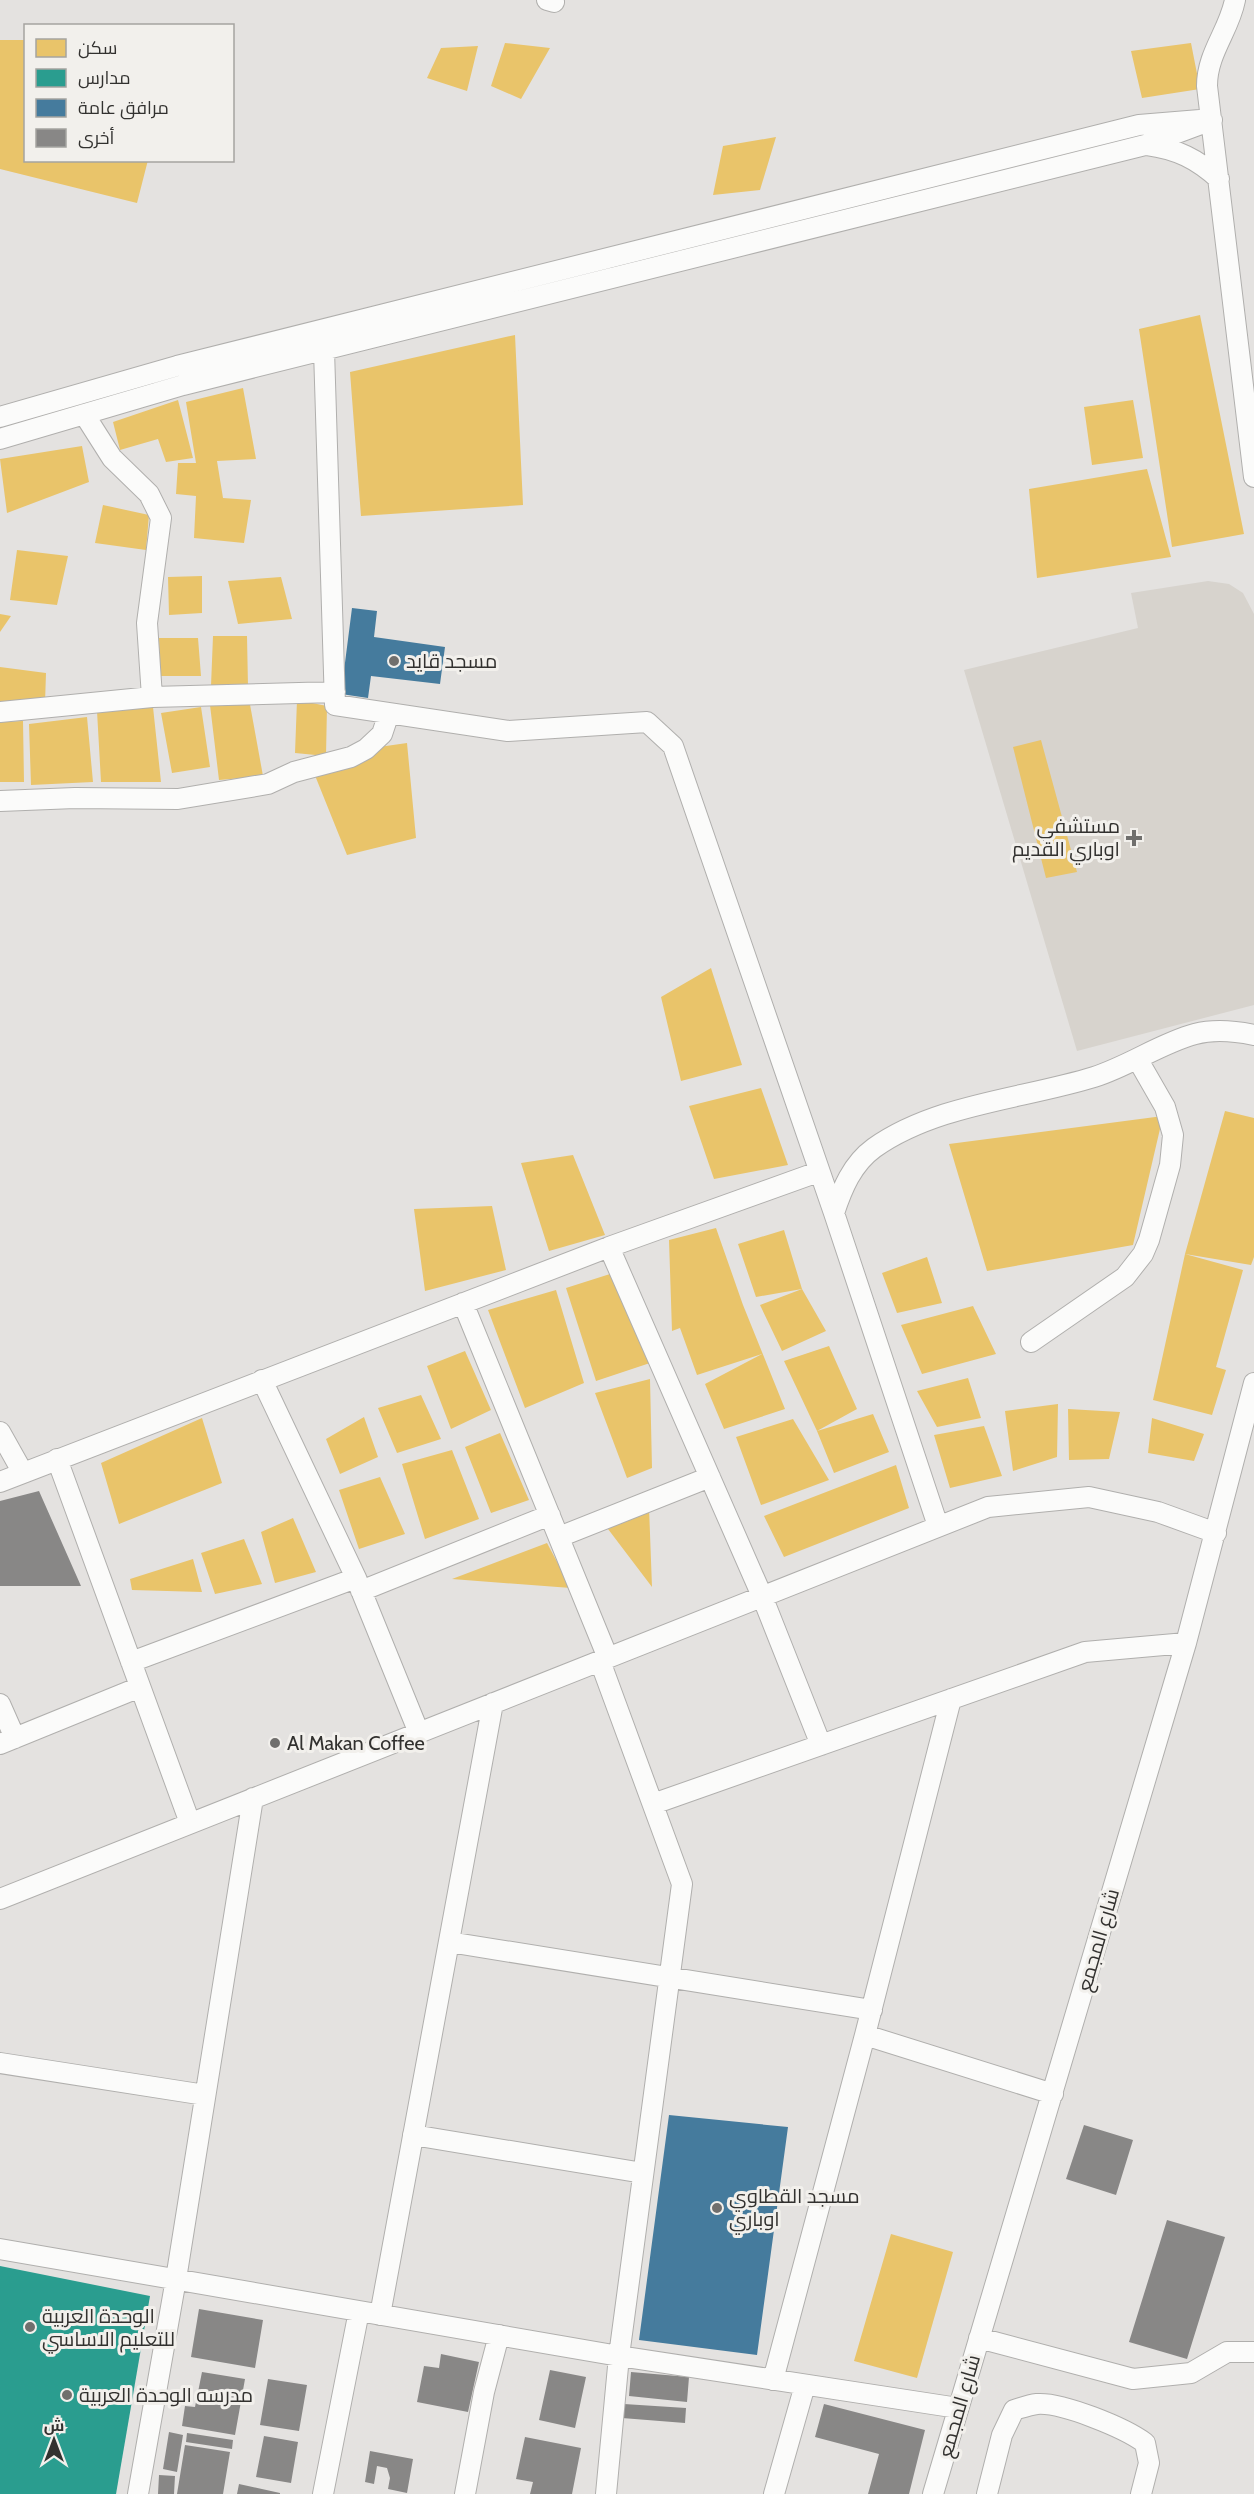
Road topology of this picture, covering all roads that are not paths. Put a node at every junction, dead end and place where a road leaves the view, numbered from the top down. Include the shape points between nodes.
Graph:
1 (1235, 0) edge
2 (1212, 120) junction
3 (1145, 145) junction
4 (1219, 179) junction
5 (324, 350) junction
6 (84, 414) junction
7 (0, 417) edge
8 (0, 439) edge
9 (1254, 477) edge
10 (334, 692) junction
11 (152, 697) junction
12 (0, 712) edge
13 (389, 713) junction
14 (0, 801) edge
15 (1254, 1035) edge
16 (1138, 1059) junction
17 (818, 1172) junction
18 (834, 1213) junction
19 (609, 1247) junction
20 (463, 1303) junction
21 (1031, 1342) dead end
22 (262, 1380) junction
23 (1254, 1383) edge
24 (0, 1432) edge
25 (57, 1459) junction
26 (22, 1473) junction
27 (710, 1477) junction
28 (0, 1482) edge
29 (550, 1515) junction
30 (938, 1526) junction
31 (1216, 1533) junction
32 (559, 1537) junction
33 (359, 1585) junction
34 (762, 1596) junction
35 (1186, 1643) junction
36 (604, 1659) junction
37 (131, 1662) junction
38 (140, 1687) junction
39 (951, 1699) junction
40 (493, 1703) junction
41 (0, 1704) edge
42 (419, 1733) junction
43 (8, 1741) edge
44 (821, 1745) junction
45 (253, 1798) junction
46 (653, 1804) junction
47 (190, 1823) junction
48 (0, 1899) edge
49 (448, 1942) junction
50 (669, 1978) junction
51 (872, 2010) junction
52 (865, 2035) junction
53 (0, 2063) edge
54 (1053, 2094) junction
55 (205, 2095) junction
56 (413, 2135) junction
57 (644, 2173) junction
58 (0, 2249) edge
59 (176, 2279) junction
60 (359, 2311) junction
61 (380, 2315) junction
62 (499, 2335) junction
63 (979, 2338) junction
64 (1254, 2352) edge
65 (619, 2356) junction
66 (773, 2380) junction
67 (805, 2385) junction
68 (958, 2408) junction
69 (138, 2494) edge
70 (323, 2494) edge
71 (465, 2494) edge
72 (606, 2494) edge
73 (774, 2494) edge
74 (933, 2494) edge
75 (987, 2494) edge
76 (1141, 2494) edge

1 - 2 street via 1209,64 1207,86
2 - 3 street
2 - 4 street
2 - 7 street via 1139,125 177,366
3 - 4 street via 1185,154
3 - 5 street
4 - 9 street
5 - 6 street
5 - 10 street
6 - 8 street
6 - 11 street via 112,459 149,494 161,518 147,623
10 - 11 street
10 - 13 street via 335,705
11 - 12 street
13 - 14 street via 382,734 366,749 268,784 178,799
13 - 17 street via 508,731 647,722 673,746
15 - 16 street via 1218,1031 1197,1034
16 - 18 street via 1094,1077 960,1111 892,1136 854,1168
16 - 21 street via 1165,1107 1173,1135 1170,1165 1149,1240 1125,1277
17 - 18 street
17 - 19 street
18 - 30 street
19 - 20 street
19 - 27 street
20 - 22 street
20 - 29 street
22 - 25 street
22 - 33 street
23 - 31 street, شارع المجمع
24 - 26 street
25 - 26 street
25 - 37 street
26 - 28 street
27 - 32 street
27 - 34 street
29 - 32 street
29 - 33 street
30 - 31 street via 988,1507 1089,1497 1158,1512
30 - 34 street
31 - 35 street, شارع المجمع
32 - 36 street
33 - 37 street
33 - 42 street
34 - 36 street
34 - 44 street
35 - 39 street via 1086,1652
35 - 54 street, شارع المجمع
36 - 40 street
36 - 46 street
37 - 38 street
38 - 43 street
38 - 47 street
39 - 44 street
39 - 51 street
40 - 42 street
40 - 49 street
41 - 43 street
42 - 45 street
44 - 46 street
45 - 47 street
45 - 55 street
46 - 50 street via 682,1884
47 - 48 street
49 - 50 street
49 - 56 street
50 - 51 street
50 - 57 street
51 - 52 street
52 - 54 street
52 - 66 street
53 - 55 street
54 - 63 street, شارع المجمع
55 - 59 street
56 - 57 street
56 - 61 street
57 - 65 street
58 - 59 street
59 - 60 street
59 - 69 street
60 - 61 street
60 - 70 street
61 - 62 street
62 - 65 street
62 - 71 street
63 - 64 street via 1134,2379 1191,2373 1227,2352
63 - 68 street, شارع المجمع
65 - 66 street
65 - 72 street
66 - 67 street
67 - 68 street
67 - 73 street
68 - 74 street, شارع المجمع
75 - 76 street via 1002,2435 1014,2410 1038,2404 1081,2413 1130,2432 1146,2443 1149,2463

